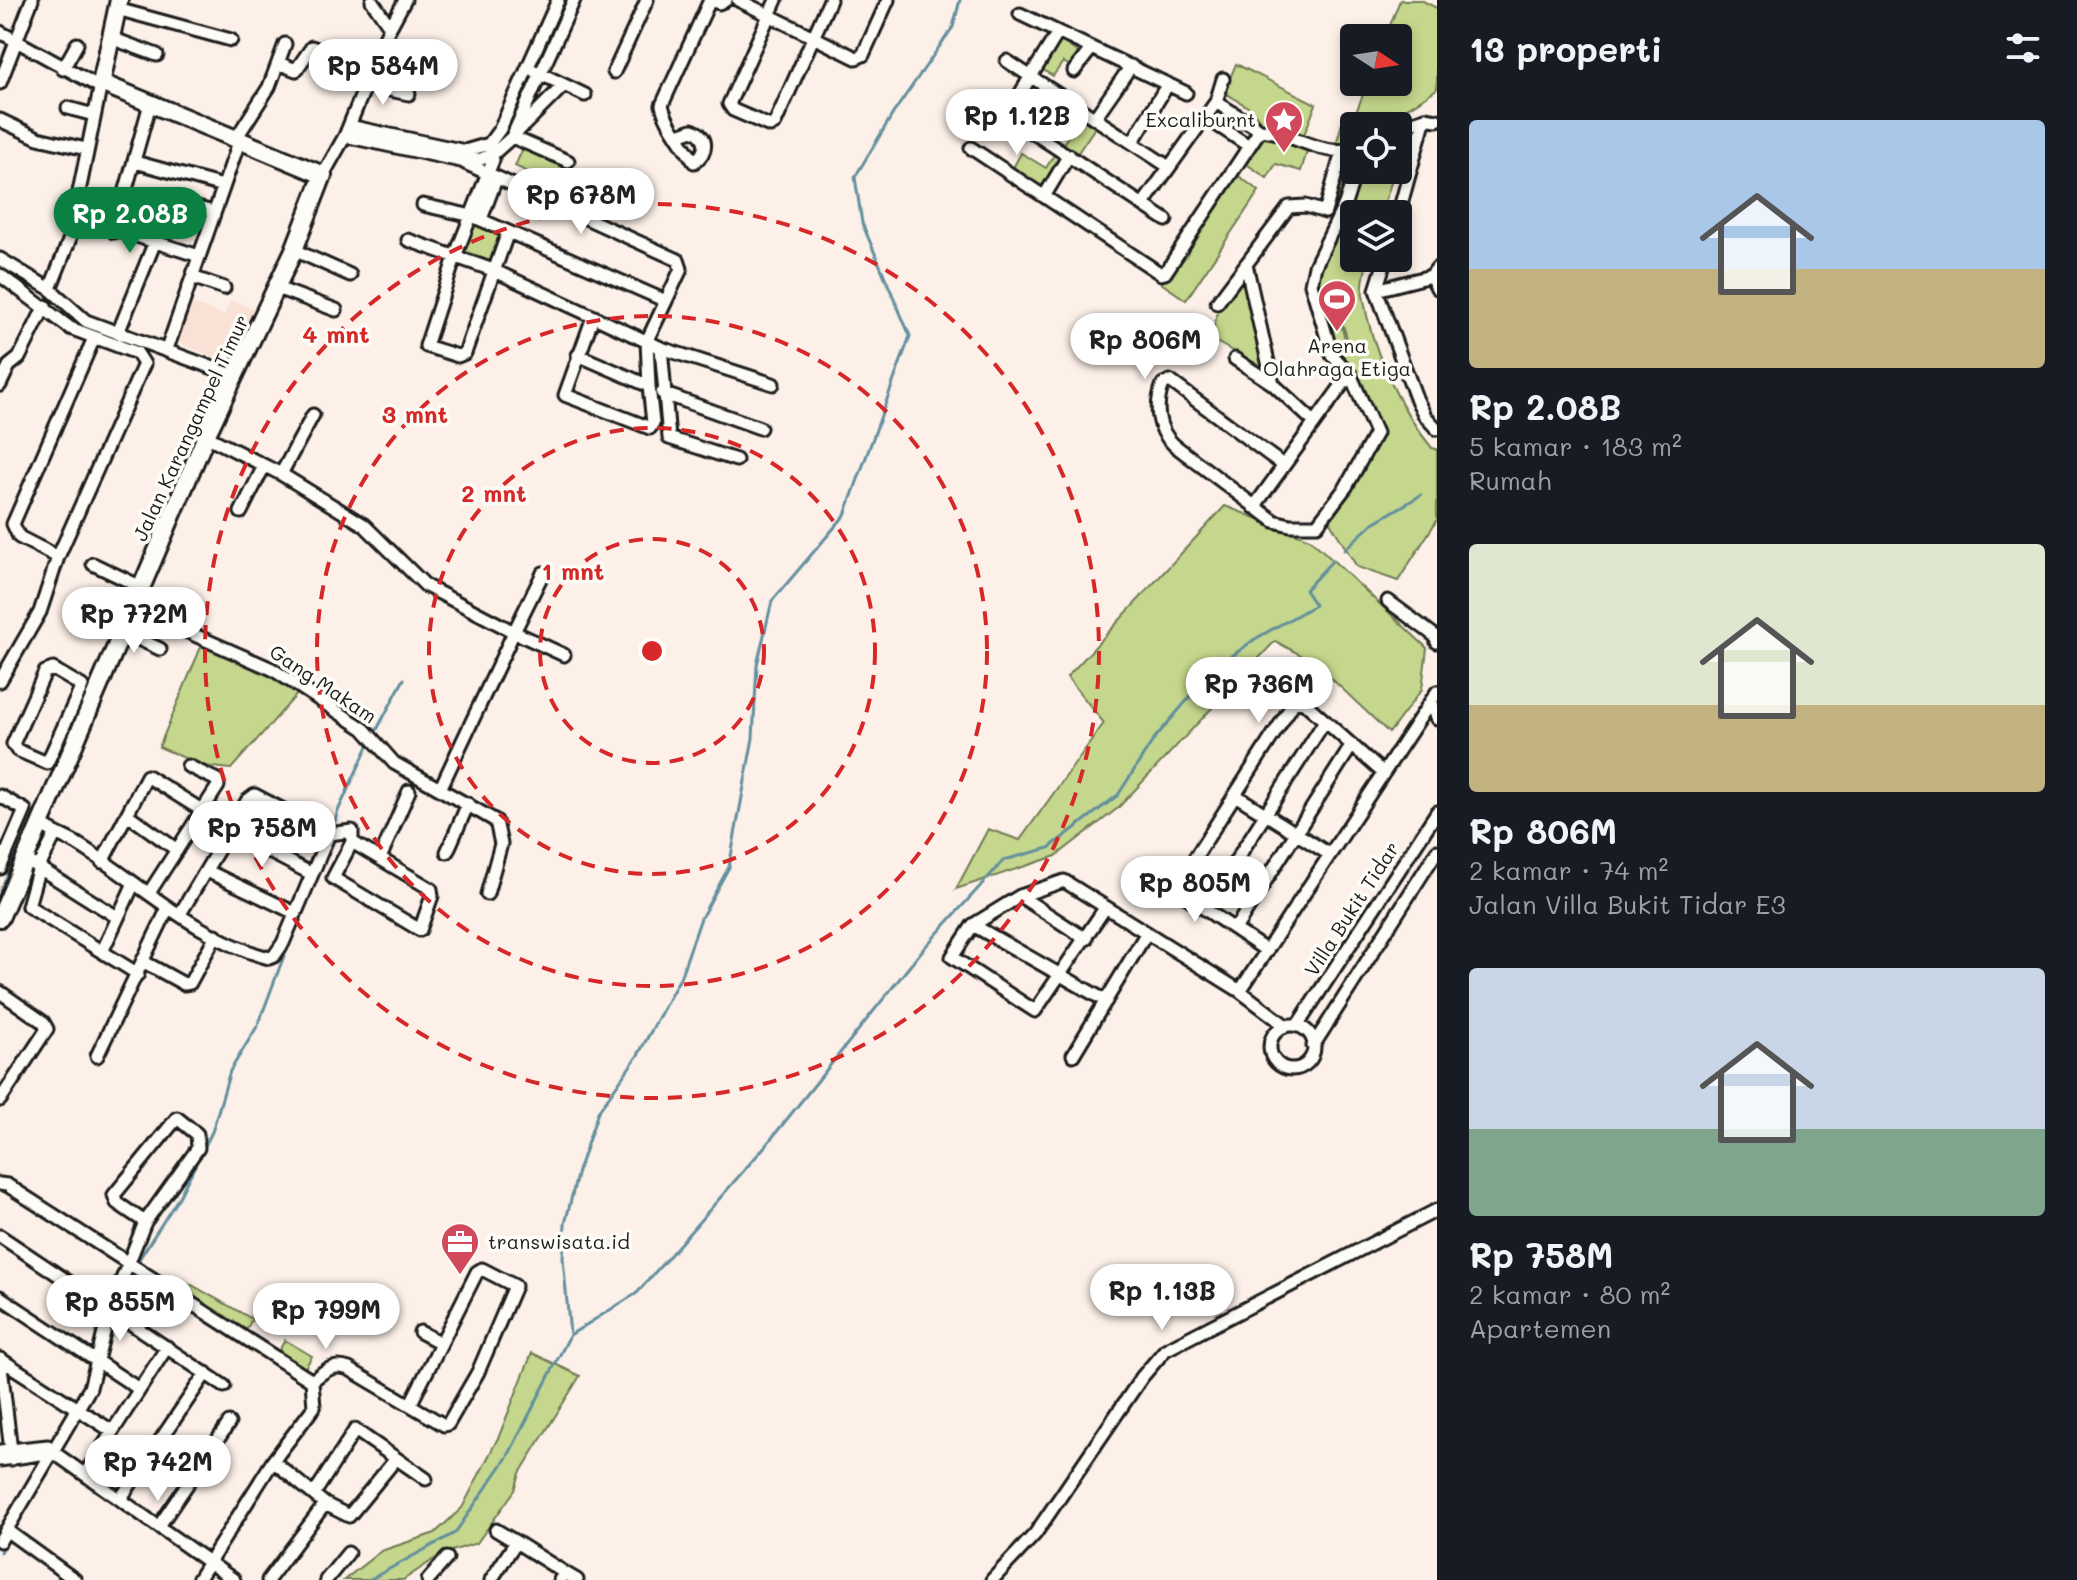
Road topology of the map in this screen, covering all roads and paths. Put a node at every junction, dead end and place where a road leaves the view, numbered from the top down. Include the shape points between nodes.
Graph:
1 (32, 0) edge
2 (405, 0) edge
3 (558, 0) edge
4 (574, 0) edge
5 (647, 0) edge
6 (738, 0) edge
7 (776, 0) edge
8 (830, 0) edge
9 (888, 0) edge
10 (372, 1) edge
11 (715, 1) edge
12 (118, 4) edge
13 (1020, 14) dead end
14 (769, 15) junction
15 (390, 27) junction
16 (0, 32) edge
17 (1057, 34) junction
18 (111, 38) junction
19 (813, 38) junction
20 (231, 40) dead end
21 (17, 42) junction
22 (77, 44) dead end
23 (285, 44) dead end
24 (1091, 49) junction
25 (157, 55) dead end
26 (1007, 61) dead end
27 (278, 63) junction
28 (1131, 66) junction
29 (527, 67) junction
30 (63, 69) junction
31 (370, 71) junction
32 (1074, 71) dead end
33 (614, 72) dead end
34 (540, 73) junction
35 (1030, 76) junction
36 (1223, 79) dead end
37 (0, 83) edge
38 (101, 83) junction
39 (1168, 84) junction
40 (365, 85) junction
41 (564, 85) junction
42 (1186, 93) dead end
43 (409, 94) dead end
44 (585, 95) dead end
45 (985, 101) dead end
46 (1216, 102) junction
47 (150, 104) junction
48 (68, 108) dead end
49 (94, 115) junction
50 (1007, 115) junction
51 (1096, 116) junction
52 (1205, 117) junction
53 (1431, 119) edge
54 (0, 120) edge
55 (1260, 130) junction
56 (347, 131) junction
57 (678, 135) dead end
58 (512, 137) junction
59 (237, 141) junction
60 (1133, 141) junction
61 (1249, 146) junction
62 (971, 148) dead end
63 (1340, 148) edge
64 (86, 149) junction
65 (491, 149) junction
66 (1069, 155) junction
67 (461, 161) junction
68 (568, 161) dead end
69 (135, 162) junction
70 (1169, 167) junction
71 (1340, 172) edge
72 (323, 175) junction
73 (492, 177) junction
74 (1350, 184) edge
75 (223, 186) junction
76 (1045, 195) junction
77 (1403, 200) edge
78 (169, 201) dead end
79 (1143, 204) junction
80 (423, 205) dead end
81 (214, 212) junction
82 (1325, 212) junction
83 (74, 216) junction
84 (476, 218) junction
85 (1166, 220) dead end
86 (1334, 225) junction
87 (114, 232) junction
88 (508, 232) junction
89 (408, 240) dead end
90 (154, 244) junction
91 (294, 250) junction
92 (456, 254) junction
93 (199, 256) junction
94 (0, 259) edge
95 (1246, 264) junction
96 (493, 270) junction
97 (1382, 272) edge
98 (1434, 272) edge
99 (0, 275) edge
100 (350, 275) dead end
101 (192, 277) junction
102 (224, 288) dead end
103 (277, 288) junction
104 (1437, 288) edge
105 (50, 289) junction
106 (1376, 290) junction
107 (666, 301) junction
108 (1217, 303) dead end
109 (45, 306) junction
110 (336, 310) dead end
111 (593, 317) junction
112 (118, 333) junction
113 (94, 338) junction
114 (647, 341) junction
115 (661, 348) junction
116 (167, 349) junction
117 (578, 355) junction
118 (1235, 359) dead end
119 (1350, 374) junction
120 (235, 376) junction
121 (773, 384) dead end
122 (1273, 384) junction
123 (0, 385) edge
124 (649, 386) junction
125 (662, 393) junction
126 (313, 415) dead end
127 (1314, 422) junction
128 (760, 428) dead end
129 (1437, 429) edge
130 (206, 436) junction
131 (736, 460) dead end
132 (1283, 465) junction
133 (264, 466) junction
134 (281, 474) junction
135 (1254, 507) junction
136 (241, 512) dead end
137 (58, 557) junction
138 (93, 564) dead end
139 (543, 573) dead end
140 (141, 587) junction
141 (1388, 601) dead end
142 (131, 607) junction
143 (121, 631) junction
144 (514, 632) junction
145 (1437, 642) edge
146 (160, 649) dead end
147 (564, 655) dead end
148 (0, 681) edge
149 (1435, 698) edge
150 (1437, 719) edge
151 (68, 720) junction
152 (1325, 721) junction
153 (81, 726) junction
154 (1352, 745) junction
155 (188, 766) dead end
156 (1382, 772) junction
157 (441, 787) junction
158 (409, 791) dead end
159 (1235, 795) junction
160 (0, 796) edge
161 (468, 804) junction
162 (203, 811) junction
163 (1437, 812) edge
164 (1264, 813) junction
165 (128, 815) junction
166 (41, 824) junction
167 (231, 832) junction
168 (56, 833) junction
169 (331, 834) junction
170 (1297, 834) junction
171 (352, 842) junction
172 (177, 850) junction
173 (1437, 851) edge
174 (447, 852) dead end
175 (3, 854) edge
176 (1329, 854) junction
177 (381, 856) junction
178 (102, 862) junction
179 (33, 864) junction
180 (0, 868) edge
181 (1144, 868) dead end
182 (207, 871) junction
183 (310, 873) junction
184 (134, 883) junction
185 (1175, 889) junction
186 (149, 893) junction
187 (487, 894) dead end
188 (1020, 896) junction
189 (168, 908) junction
190 (1105, 908) junction
191 (1205, 909) junction
192 (293, 912) junction
193 (1, 913) edge
194 (180, 914) junction
195 (117, 917) junction
196 (973, 925) junction
197 (1235, 929) junction
198 (1146, 934) junction
199 (216, 935) junction
200 (1086, 939) junction
201 (1267, 951) junction
202 (102, 952) junction
203 (144, 962) junction
204 (138, 974) junction
205 (1063, 974) junction
206 (1240, 991) junction
207 (0, 992) edge
208 (1106, 1001) junction
209 (1291, 1026) junction
210 (1313, 1046) junction
211 (1073, 1055) dead end
212 (97, 1056) dead end
213 (0, 1100) edge
214 (0, 1184) edge
215 (1437, 1210) edge
216 (145, 1222) junction
217 (0, 1236) edge
218 (132, 1267) junction
219 (0, 1297) edge
220 (115, 1312) junction
221 (420, 1332) dead end
222 (441, 1343) junction
223 (167, 1347) junction
224 (0, 1359) edge
225 (101, 1365) junction
226 (206, 1373) junction
227 (312, 1381) junction
228 (224, 1386) dead end
229 (139, 1389) junction
230 (410, 1405) junction
231 (83, 1410) junction
232 (229, 1423) dead end
233 (112, 1431) junction
234 (55, 1452) junction
235 (6, 1455) edge
236 (395, 1460) junction
237 (273, 1461) junction
238 (85, 1474) junction
239 (426, 1479) dead end
240 (314, 1494) junction
241 (121, 1498) junction
242 (325, 1504) junction
243 (159, 1526) junction
244 (496, 1530) dead end
245 (3, 1535) edge
246 (516, 1542) junction
247 (348, 1553) dead end
248 (447, 1558) dead end
249 (209, 1562) junction
250 (563, 1576) edge
251 (75, 1580) edge
252 (198, 1580) edge
253 (234, 1580) edge
254 (268, 1580) edge
255 (326, 1580) edge
256 (428, 1580) edge
257 (491, 1580) edge
258 (577, 1580) edge
259 (992, 1580) edge

1 - 21 street
2 - 15 street, Jalan Karangampel Timur
3 - 29 street
4 - 34 street
5 - 33 street
6 - 14 street
7 - 14 street
8 - 19 street
9 - 19 street via 860,57
10 - 15 street
11 - 57 street via 663,111
12 - 18 street
12 - 20 street
13 - 17 street
14 - 19 street
14 - 19 street via 729,104 733,110 770,126 775,123
15 - 31 street, Jalan Karangampel Timur
16 - 21 street
17 - 24 street
17 - 35 street
18 - 25 street
18 - 38 street
21 - 30 street
21 - 37 street
22 - 30 street
23 - 27 street
24 - 28 street
24 - 32 street
26 - 35 street
27 - 31 street via 296,70 312,47
27 - 59 street
28 - 39 street
28 - 51 street
29 - 34 street
29 - 65 street
30 - 38 street
31 - 40 street, Jalan Karangampel Timur
34 - 41 street
34 - 58 street
35 - 50 street
35 - 51 street
36 - 46 street
38 - 47 street
38 - 49 street
39 - 42 street
39 - 60 street
40 - 43 street
40 - 56 street, Jalan Karangampel Timur
41 - 44 street
41 - 58 street
45 - 50 street
46 - 52 street
46 - 55 street
47 - 59 street
47 - 69 street
48 - 49 street
49 - 64 street
50 - 66 street
51 - 60 street
52 - 61 street
52 - 70 street
53 - 77 street
54 - 64 street via 38,138
55 - 61 street
55 - 63 street
56 - 65 street via 465,151
56 - 67 street
56 - 72 street, Jalan Karangampel Timur
58 - 65 street
58 - 68 street
59 - 72 street
59 - 75 street
60 - 70 street
61 - 76 street via 1165,273
62 - 76 street
64 - 83 street
65 - 67 street via 481,159
65 - 73 street
66 - 76 street
66 - 79 street
67 - 73 street
69 - 75 street
69 - 87 street
70 - 79 street
71 - 82 street
72 - 91 street, Jalan Karangampel Timur
73 - 84 street
73 - 107 street via 678,260 681,269
74 - 86 street
75 - 81 street
78 - 81 street
79 - 85 street
80 - 84 street
81 - 93 street
82 - 86 street
82 - 95 street via 1289,207
83 - 87 street
83 - 105 street
84 - 88 street
84 - 92 street
86 - 119 street via 1311,284 1325,339
87 - 90 street
88 - 96 street
88 - 107 street
89 - 92 street
90 - 93 street
90 - 112 street
91 - 100 street
91 - 103 street, Jalan Karangampel Timur
92 - 96 street
92 - 96 street via 425,342 429,347 458,356 465,353
93 - 101 street
94 - 105 street
95 - 108 street
95 - 122 street
96 - 111 street
97 - 106 street
98 - 104 street
98 - 106 street
99 - 109 street
101 - 102 street
101 - 116 street
103 - 110 street
103 - 120 street, Jalan Karangampel Timur
105 - 112 street via 78,316
106 - 129 street via 1420,407
107 - 114 street
109 - 113 street via 70,328
109 - 123 street
111 - 114 street
111 - 117 street
112 - 116 street
113 - 137 street via 13,524 19,537
113 - 137 street via 137,353 144,364
114 - 115 street
114 - 124 street
115 - 121 street
115 - 125 street
116 - 120 street
117 - 124 street
117 - 124 street via 567,396 650,428
118 - 122 street
119 - 127 street
119 - 135 street via 1376,433 1346,487 1317,525 1274,521
120 - 130 street, Jalan Karangampel Timur
122 - 127 street
125 - 128 street
125 - 131 street via 669,438
126 - 134 street
127 - 132 street
130 - 133 street
130 - 140 street, Jalan Karangampel Timur
132 - 135 street
132 - 135 street via 1170,381 1163,384 1157,410 1168,439
133 - 134 street
133 - 136 street
134 - 144 street via 376,535 426,586
137 - 148 street via 40,612
138 - 140 street
139 - 144 street
140 - 142 street, Jalan Karangampel Timur
141 - 145 street
142 - 143 street, Jalan Karangampel Timur
142 - 157 street, Gang Makam via 259,661 373,740 394,763
143 - 146 street
143 - 153 street, Jalan Karangampel Timur
144 - 147 street
144 - 157 street
149 - 150 street
149 - 156 street
151 - 151 street via 47,763 14,746 51,668 81,684
151 - 153 street
152 - 154 street
152 - 159 street via 1300,701 1293,704
152 - 164 street
153 - 166 street, Jalan Karangampel Timur
154 - 156 street
154 - 170 street
155 - 162 street via 218,782
156 - 176 street
157 - 161 street, Gang Makam
158 - 177 street
159 - 164 street
159 - 185 street
160 - 175 street via 25,810
161 - 174 street
161 - 187 street, Gang Makam via 496,821 501,832
162 - 165 street via 147,776
162 - 172 street
163 - 209 street, Villa Bukit Tidar
164 - 170 street
164 - 191 street
165 - 172 street
165 - 178 street
166 - 168 street
166 - 179 street, Jalan Karangampel Timur
167 - 169 street via 255,795
167 - 182 street
167 - 183 street
168 - 178 street
168 - 179 street
169 - 171 street via 352,831
169 - 183 street
170 - 176 street
170 - 197 street
171 - 177 street
171 - 177 street via 333,878 420,930 431,889
172 - 186 street
173 - 210 street, Villa Bukit Tidar
175 - 180 street
176 - 201 street
178 - 184 street
179 - 193 street, Jalan Karangampel Timur
179 - 195 street
179 - 202 street via 28,906
181 - 185 street
182 - 192 street
182 - 194 street
183 - 192 street
184 - 186 street
184 - 195 street
185 - 191 street
186 - 189 street
188 - 190 street via 1064,881
188 - 196 street
188 - 200 street
189 - 194 street
189 - 203 street
190 - 198 street
190 - 200 street
191 - 197 street
192 - 199 street via 274,956 265,957
194 - 199 street
195 - 202 street
196 - 205 street
196 - 205 street via 952,957 1035,1011
197 - 201 street
198 - 206 street
198 - 208 street
199 - 203 street via 190,983
200 - 205 street
201 - 206 street
202 - 204 street
203 - 204 street
204 - 212 street
205 - 208 street
206 - 209 street
207 - 213 street via 47,1029
208 - 211 street
209 - 210 street via 1308,1034
209 - 210 street, Villa Bukit Tidar via 1276,1032 1270,1044 1280,1066 1301,1067
214 - 218 street
215 - 259 street via 1165,1350 1035,1534
216 - 216 street via 198,1148 197,1134 177,1118 114,1195 117,1203
216 - 218 street
217 - 220 street
218 - 220 street
218 - 227 street
219 - 225 street
220 - 223 street
220 - 225 street
221 - 222 street
222 - 230 street
222 - 230 street via 479,1269 515,1286 451,1422 444,1425
223 - 226 street
223 - 229 street
224 - 231 street
224 - 235 street
225 - 229 street
225 - 231 street
226 - 228 street
226 - 241 street
227 - 230 street via 343,1366
227 - 237 street via 314,1407
229 - 233 street
231 - 233 street
231 - 234 street
232 - 243 street
233 - 238 street
234 - 235 street
234 - 238 street
234 - 245 street
236 - 239 street
236 - 240 street via 355,1430
236 - 242 street via 353,1514
237 - 240 street
237 - 249 street
238 - 241 street
240 - 242 street
241 - 243 street
242 - 254 street
243 - 249 street
244 - 246 street
245 - 251 street
246 - 250 street
246 - 257 street
247 - 255 street
248 - 256 street
249 - 252 street
249 - 253 street
250 - 258 street

